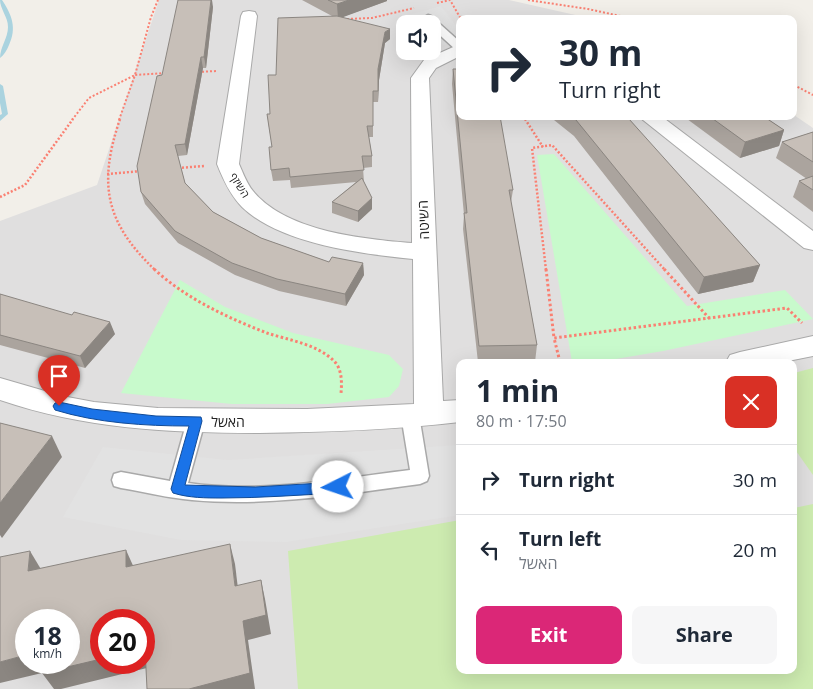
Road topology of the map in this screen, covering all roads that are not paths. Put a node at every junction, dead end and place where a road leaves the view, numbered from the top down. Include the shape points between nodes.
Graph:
1 (249, 16) dead end
2 (441, 31) edge
3 (456, 45) edge
4 (456, 51) edge
5 (653, 120) edge
6 (813, 243) edge
7 (424, 252) junction
8 (810, 337) edge
9 (748, 359) edge
10 (0, 390) edge
11 (456, 411) edge
12 (419, 414) junction
13 (196, 421) junction
14 (121, 480) dead end
15 (177, 489) junction

1 - 7 street, השיזף via 228,164 233,177 254,205 293,226 372,247
2 - 3 lane
4 - 7 street, השיטה via 430,64 420,78
5 - 6 street
7 - 12 street, השיטה
8 - 9 street
10 - 13 street, האשל via 92,413 156,421
11 - 12 street, האשל
12 - 13 street, האשל via 337,421
12 - 15 lane via 420,476 338,487 265,492
13 - 15 lane
14 - 15 lane

